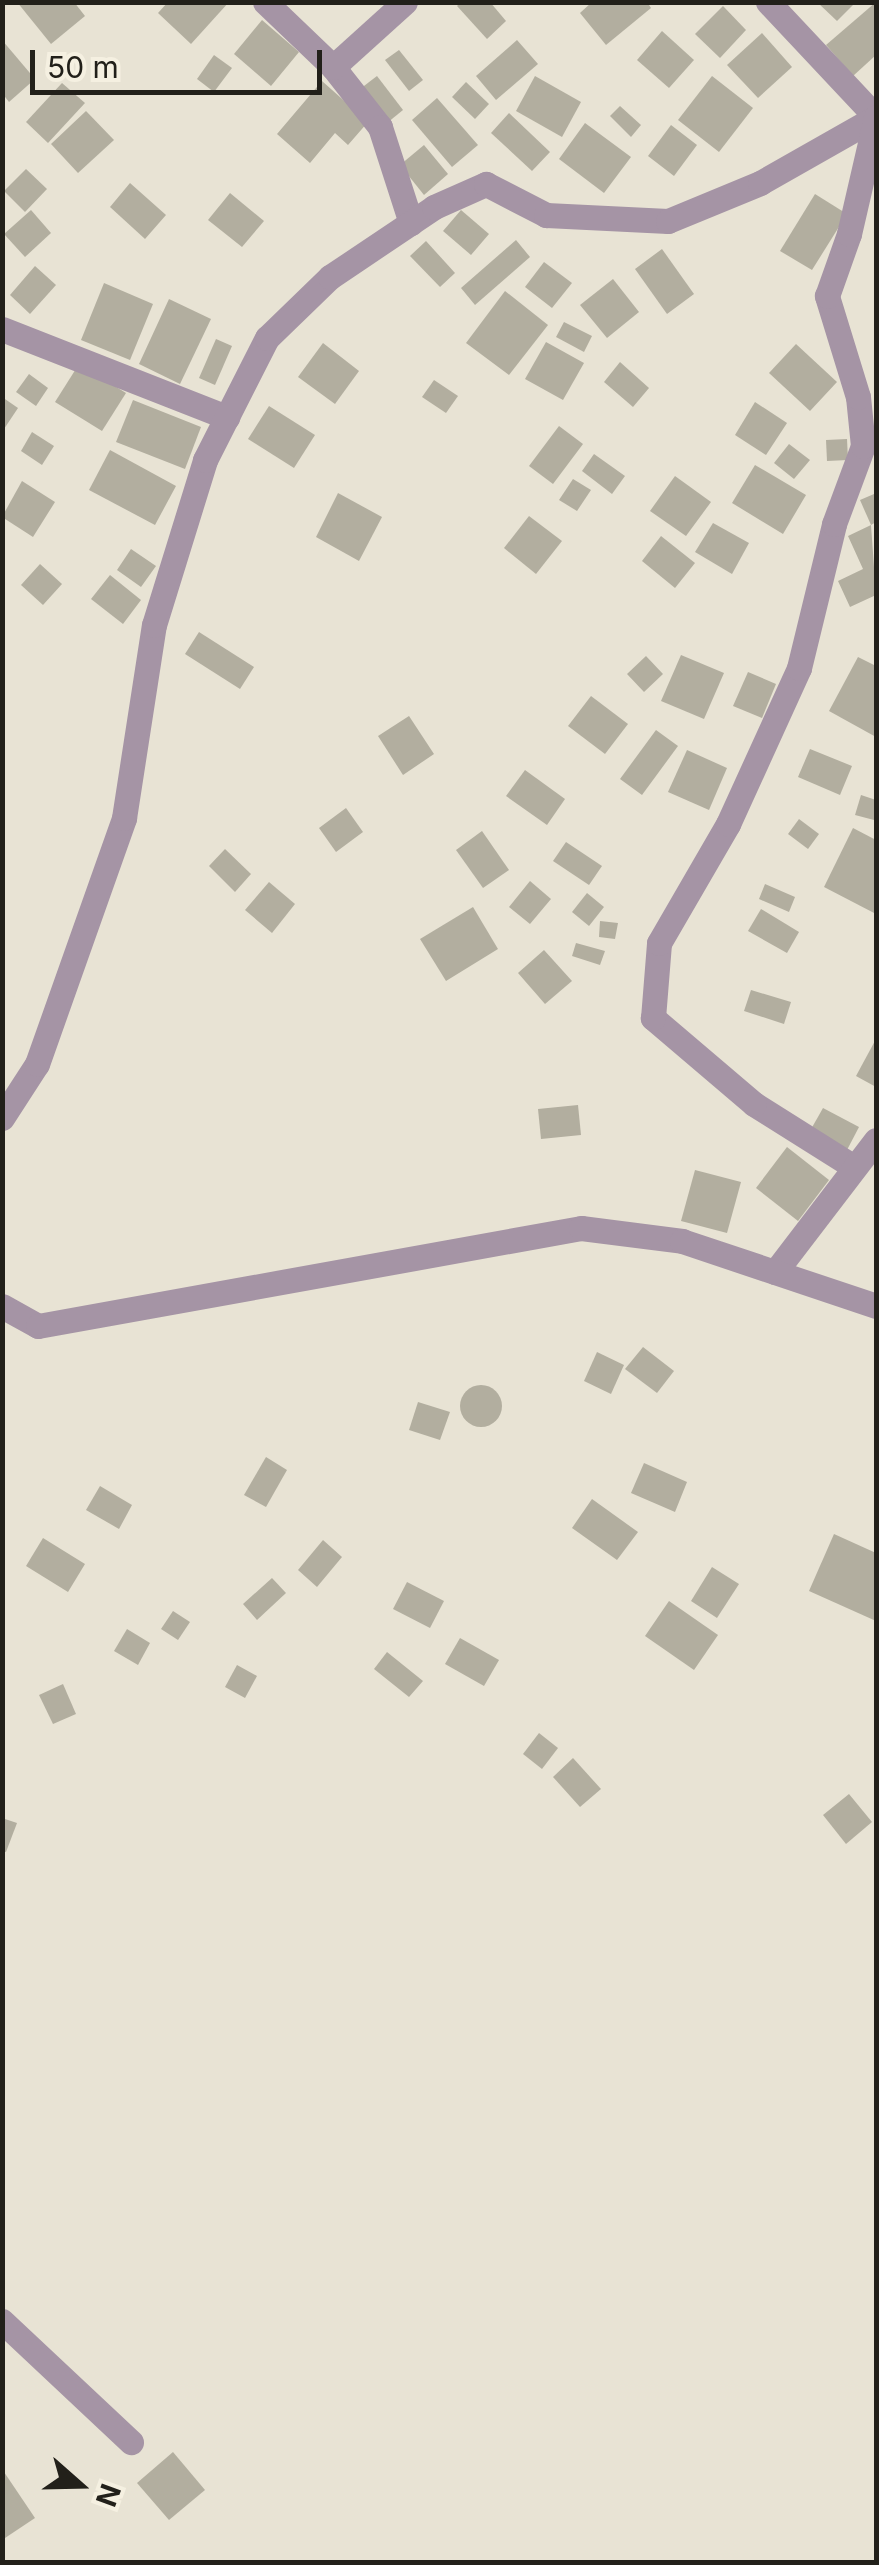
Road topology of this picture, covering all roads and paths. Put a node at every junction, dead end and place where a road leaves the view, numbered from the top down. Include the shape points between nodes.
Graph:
1 (265, 2) edge
2 (405, 2) edge
3 (768, 2) edge
4 (333, 67) junction
5 (876, 117) edge
6 (412, 223) junction
7 (2, 329) edge
8 (226, 417) junction
9 (2, 1118) edge
10 (876, 1140) edge
11 (854, 1167) junction
12 (775, 1272) junction
13 (2, 1306) edge
14 (876, 1306) edge
15 (2, 2321) edge
16 (131, 2442) dead end

1 - 4 street
2 - 4 street
3 - 5 street
4 - 6 street via 380,127
5 - 6 street via 760,183 668,221 546,214 486,184
5 - 11 street via 827,296 858,397 863,446 834,524 799,668 728,824 659,943 653,1018 754,1104
6 - 8 street via 330,278 267,338
7 - 8 street
8 - 9 street via 205,460 154,626 124,818 37,1064
10 - 11 street
11 - 12 street
12 - 13 street via 682,1241 582,1228 38,1326
12 - 14 street
15 - 16 street

